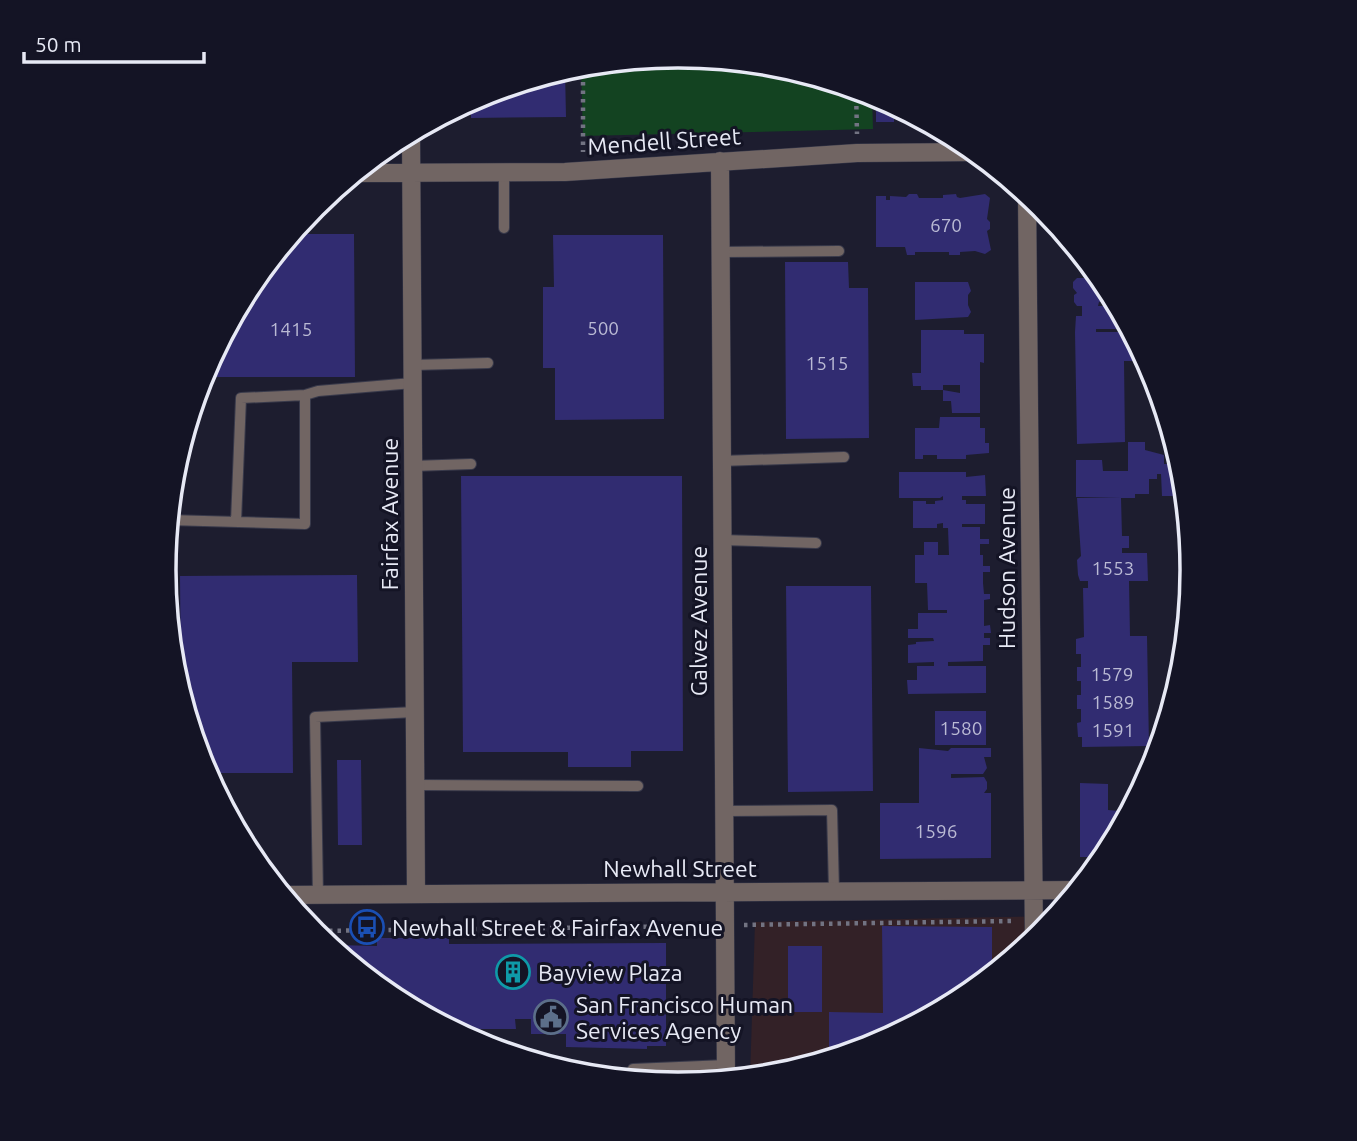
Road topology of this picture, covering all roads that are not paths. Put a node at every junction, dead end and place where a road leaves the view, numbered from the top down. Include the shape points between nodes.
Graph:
1 (411, 146) edge
2 (957, 152) edge
3 (720, 161) junction
4 (504, 172) junction
5 (372, 173) edge
6 (411, 173) junction
7 (1027, 209) edge
8 (503, 228) dead end
9 (839, 251) dead end
10 (719, 252) junction
11 (488, 363) dead end
12 (413, 374) junction
13 (304, 395) junction
14 (844, 457) dead end
15 (721, 461) junction
16 (471, 464) dead end
17 (414, 466) junction
18 (179, 520) edge
19 (236, 522) junction
20 (722, 540) junction
21 (816, 543) dead end
22 (415, 712) junction
23 (416, 785) junction
24 (638, 786) dead end
25 (724, 811) junction
26 (1065, 890) edge
27 (834, 891) junction
28 (1034, 891) junction
29 (725, 892) junction
30 (416, 894) junction
31 (295, 895) edge
32 (318, 895) junction
33 (1034, 926) edge
34 (633, 1069) dead end
35 (726, 1070) edge
36 (706, 1072) edge

1 - 6 street, Fairfax Avenue
2 - 3 street, Mendell Street
3 - 4 street, Mendell Street
3 - 10 street, Galvez Avenue
4 - 6 street, Mendell Street
4 - 8 lane
5 - 6 street, Mendell Street
6 - 12 street, Fairfax Avenue
7 - 28 street, Hudson Avenue
9 - 10 lane
10 - 15 street, Galvez Avenue
11 - 12 lane
12 - 13 lane
12 - 17 street, Fairfax Avenue
13 - 19 lane via 241,398
13 - 19 lane via 305,524
14 - 15 lane
15 - 20 street, Galvez Avenue
16 - 17 lane
17 - 22 street, Fairfax Avenue
18 - 19 lane
20 - 21 lane
20 - 25 street, Galvez Avenue
22 - 23 street, Fairfax Avenue
22 - 32 lane via 315,717
23 - 24 lane
23 - 30 street, Fairfax Avenue
25 - 27 lane via 832,810
25 - 29 street, Galvez Avenue
26 - 28 street, Newhall Street
27 - 28 street, Newhall Street
27 - 29 street, Newhall Street
28 - 33 street, Hudson Avenue
29 - 30 street, Newhall Street
29 - 35 street, Galvez Avenue
30 - 32 street, Newhall Street
31 - 32 street, Newhall Street
34 - 36 lane

